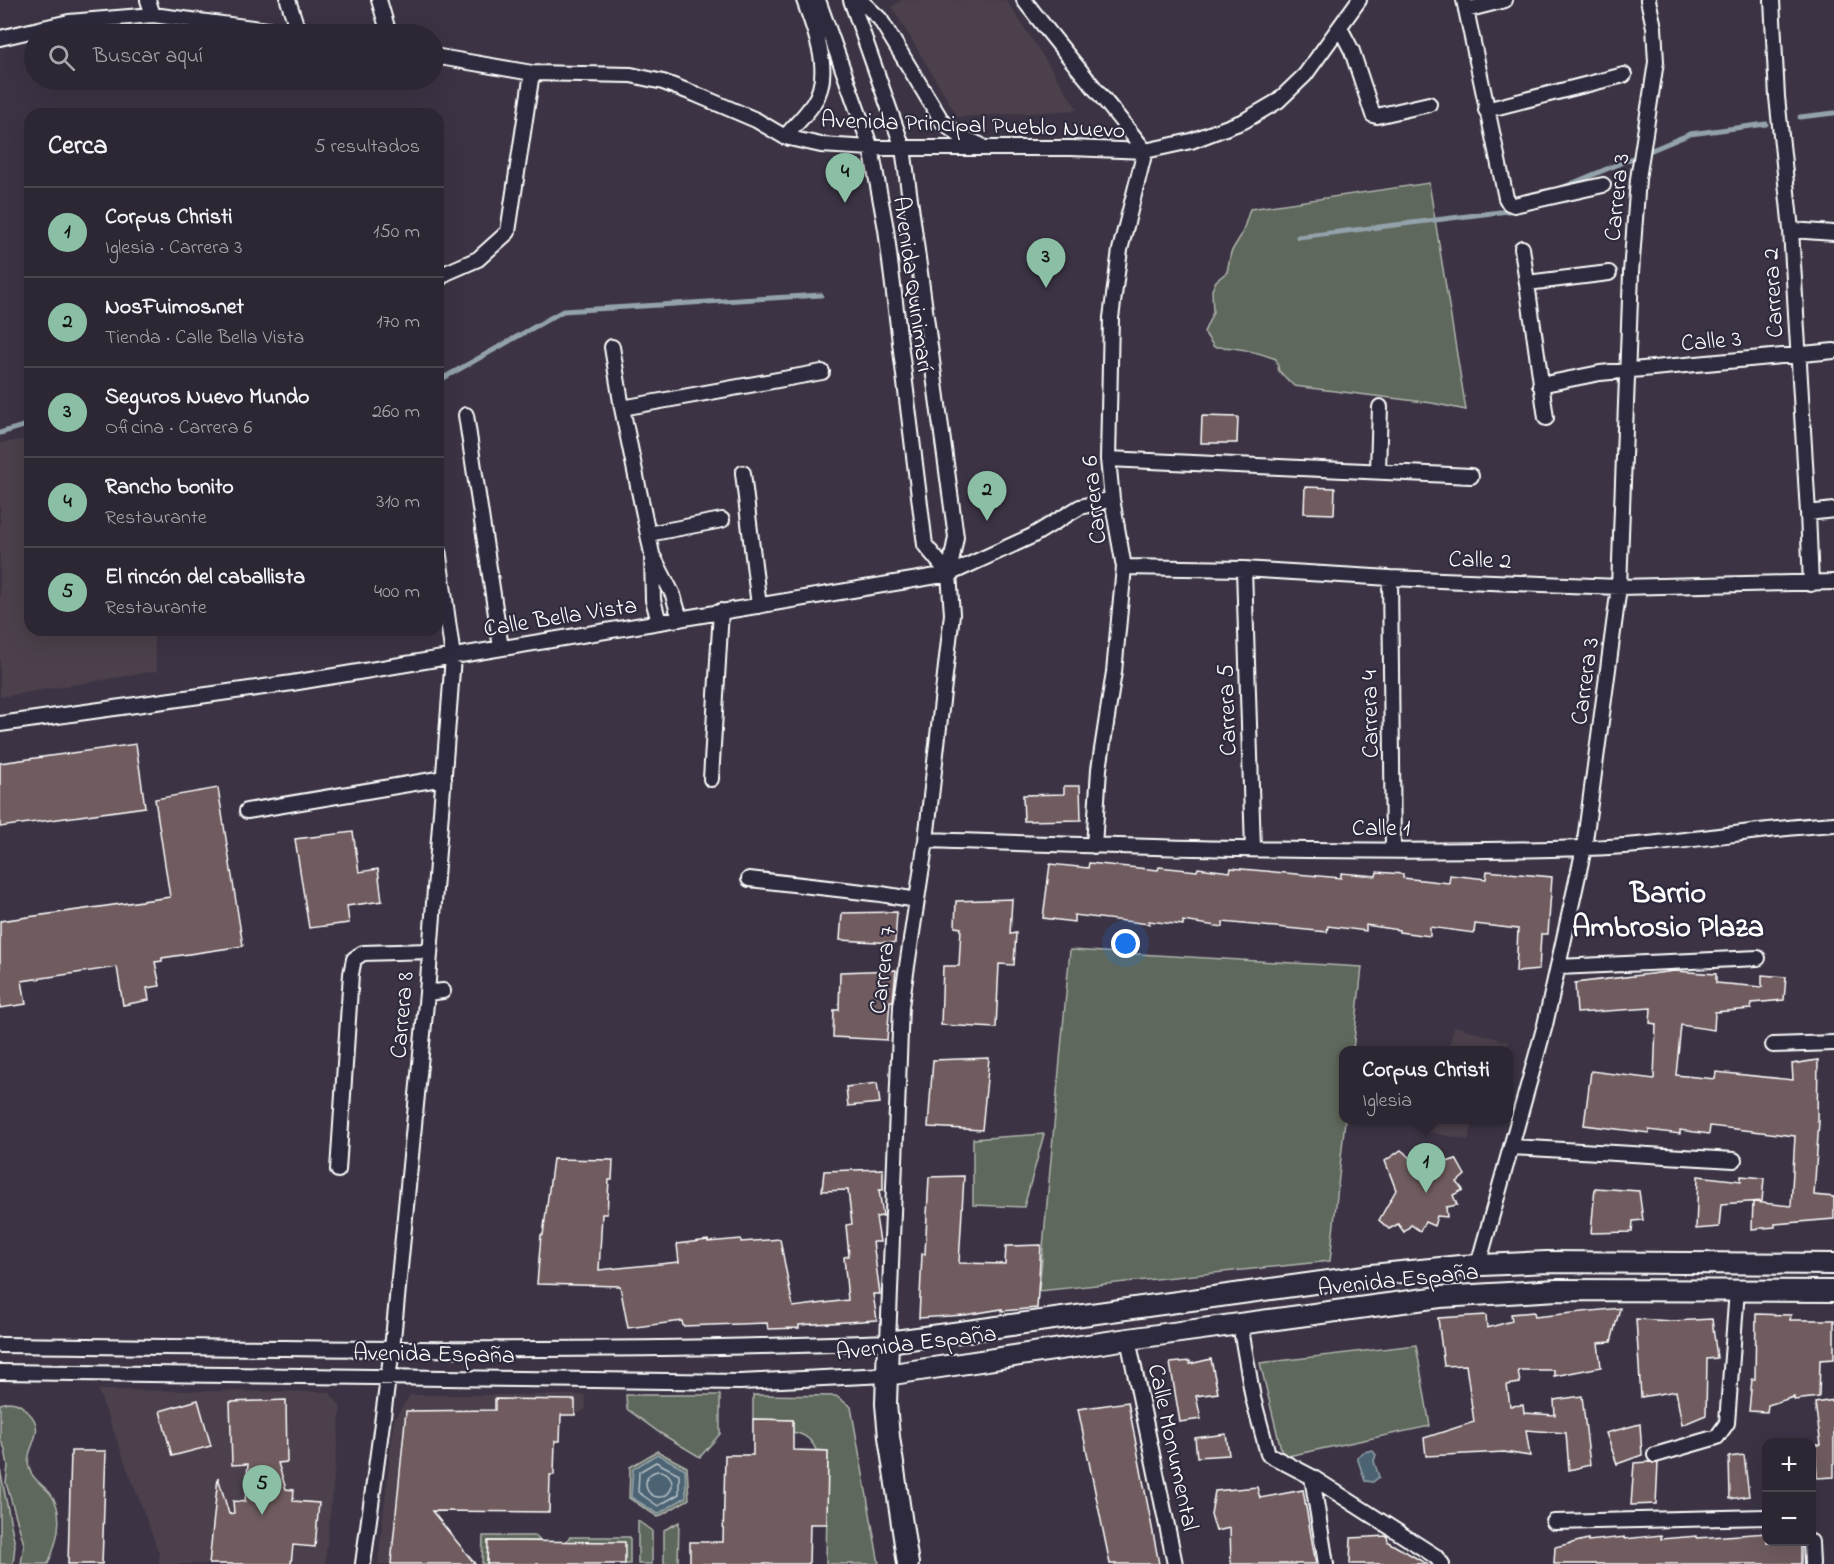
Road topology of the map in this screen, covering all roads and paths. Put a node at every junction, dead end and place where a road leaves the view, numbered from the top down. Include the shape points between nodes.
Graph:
1 (148, 0) edge
2 (288, 0) edge
3 (380, 0) edge
4 (804, 0) edge
5 (818, 0) edge
6 (851, 0) edge
7 (860, 0) edge
8 (1024, 0) edge
9 (1359, 0) edge
10 (1505, 0) edge
11 (1648, 0) edge
12 (1772, 0) edge
13 (1465, 5) edge
14 (153, 15) junction
15 (60, 24) edge
16 (222, 24) edge
17 (296, 24) edge
18 (386, 24) edge
19 (1340, 28) junction
20 (24, 32) edge
21 (0, 38) edge
22 (444, 58) edge
23 (532, 73) junction
24 (1624, 75) dead end
25 (1429, 104) dead end
26 (1486, 110) junction
27 (785, 137) junction
28 (871, 148) junction
29 (903, 148) junction
30 (985, 148) junction
31 (1145, 151) junction
32 (1603, 185) dead end
33 (1791, 230) junction
34 (1834, 233) edge
35 (1522, 248) dead end
36 (1609, 273) dead end
37 (444, 275) edge
38 (1527, 283) junction
39 (612, 347) dead end
40 (1834, 351) edge
41 (1797, 354) junction
42 (1628, 370) junction
43 (822, 372) dead end
44 (1540, 385) junction
45 (1380, 407) dead end
46 (622, 408) junction
47 (466, 415) dead end
48 (1546, 418) dead end
49 (1108, 459) junction
50 (1378, 470) junction
51 (743, 473) dead end
52 (1471, 476) dead end
53 (1112, 499) junction
54 (1834, 510) edge
55 (1808, 513) junction
56 (722, 519) dead end
57 (648, 534) junction
58 (652, 554) junction
59 (1124, 567) junction
60 (1244, 569) junction
61 (948, 574) junction
62 (1390, 578) junction
63 (1834, 582) edge
64 (1811, 584) junction
65 (1619, 587) junction
66 (444, 592) edge
67 (759, 606) junction
68 (721, 611) junction
69 (680, 619) junction
70 (659, 622) junction
71 (501, 648) junction
72 (453, 657) junction
73 (0, 724) edge
74 (444, 778) junction
75 (711, 779) dead end
76 (247, 811) dead end
77 (1834, 824) edge
78 (926, 840) junction
79 (1094, 846) junction
80 (1584, 848) junction
81 (1252, 849) junction
82 (1393, 850) junction
83 (749, 879) dead end
84 (917, 900) junction
85 (429, 951) junction
86 (1758, 958) dead end
87 (1558, 967) junction
88 (443, 991) dead end
89 (427, 993) junction
90 (1834, 1043) edge
91 (1773, 1045) dead end
92 (1512, 1147) junction
93 (1734, 1160) dead end
94 (338, 1170) dead end
95 (1834, 1264) edge
96 (1478, 1265) junction
97 (1737, 1290) junction
98 (1834, 1291) edge
99 (1240, 1324) junction
100 (1128, 1339) junction
101 (888, 1342) junction
102 (0, 1345) edge
103 (392, 1348) junction
104 (0, 1372) edge
105 (886, 1375) junction
106 (387, 1378) junction
107 (1655, 1455) dead end
108 (1312, 1477) junction
109 (1762, 1517) edge
110 (1554, 1522) dead end
111 (1811, 1546) edge
112 (363, 1564) edge
113 (908, 1564) edge
114 (1175, 1564) edge
115 (1326, 1564) edge
116 (1442, 1564) edge
117 (1812, 1564) edge

1 - 14 street
2 - 17 street
3 - 18 street
4 - 27 street via 823,69 813,104
5 - 28 street, Avenida Quinimarí
6 - 29 street
7 - 30 street via 880,19 943,123
8 - 31 street
9 - 19 street, Avenida Principal Pueblo Nuevo
10 - 13 street
11 - 42 street, Carrera 3 via 1656,47 1638,179
12 - 33 street, Carrera 2 via 1777,97
13 - 26 street
14 - 15 street
14 - 16 street
19 - 25 street via 1374,115
19 - 31 street, Avenida Principal Pueblo Nuevo via 1305,75 1278,102 1244,121 1191,141
20 - 21 street
22 - 23 street, Avenida Principal Pueblo Nuevo
23 - 27 street, Avenida Principal Pueblo Nuevo via 631,75 663,82 756,120
23 - 37 street via 508,232 478,259
24 - 26 street
26 - 32 street via 1509,203
27 - 28 street, Avenida Principal Pueblo Nuevo via 821,145
28 - 29 street, Avenida Principal Pueblo Nuevo
28 - 61 street, Avenida Quinimarí via 886,228 925,545
29 - 30 street, Avenida Principal Pueblo Nuevo
29 - 61 street via 956,537
30 - 31 street, Avenida Principal Pueblo Nuevo
31 - 49 street, Carrera 6 via 1120,250 1111,318
33 - 34 street
33 - 41 street, Carrera 2
35 - 38 street
36 - 38 street
38 - 44 street
39 - 46 street
40 - 41 street, Calle 3
41 - 42 street, Calle 3
41 - 55 street, Carrera 2
42 - 44 street, Calle 3
42 - 65 street, Carrera 3
43 - 46 street
44 - 48 street
45 - 50 street
46 - 57 street
47 - 71 street
49 - 50 street
49 - 53 street, Carrera 6
50 - 52 street
51 - 67 street
53 - 59 street, Carrera 6
53 - 61 street, Calle Bella Vista via 1080,507 1032,536
54 - 55 street
55 - 64 street, Carrera 2
56 - 57 street
57 - 58 street
58 - 69 street via 673,595
58 - 70 street via 653,600
59 - 60 street, Calle 2
59 - 79 street, Carrera 6
60 - 62 street, Calle 2
60 - 81 street, Carrera 5
61 - 67 street, Calle Bella Vista
61 - 78 street, Carrera 7 via 952,614
62 - 65 street, Calle 2
62 - 82 street, Carrera 4
63 - 64 street, Calle 2
64 - 65 street, Calle 2
65 - 80 street, Carrera 3
66 - 72 street, Carrera 8
67 - 68 street, Calle Bella Vista
68 - 69 street, Calle Bella Vista
68 - 75 street
69 - 70 street, Calle Bella Vista
70 - 71 street, Calle Bella Vista
71 - 72 street, Calle Bella Vista
72 - 73 street, Calle Bella Vista
72 - 74 street, Carrera 8
74 - 76 street
74 - 85 street, Carrera 8
77 - 80 street, Calle 1
78 - 79 street, Calle 1
78 - 84 street, Carrera 7
79 - 81 street, Calle 1
80 - 82 street, Calle 1
80 - 87 street, Carrera 3
81 - 82 street, Calle 1
83 - 84 street
84 - 101 street, Carrera 7 via 901,1006
85 - 89 street, Carrera 8
85 - 94 street via 363,953 354,958
86 - 87 street
87 - 92 street, Carrera 3
88 - 89 street
89 - 103 street, Carrera 8
90 - 91 street
92 - 93 street
92 - 96 street, Carrera 3
95 - 96 street, Avenida España
96 - 101 street, Avenida España via 1360,1277
97 - 98 street, Avenida España
97 - 99 street, Avenida España via 1557,1290 1440,1297
97 - 107 street via 1727,1423 1717,1437
99 - 100 street, Avenida España
99 - 108 street via 1268,1454
100 - 105 street, Avenida España
100 - 114 street, Calle Monumental
101 - 103 street, Avenida España
101 - 105 street, Carrera 7
102 - 103 street, Avenida España
103 - 106 street, Carrera 8
104 - 106 street, Avenida España
105 - 106 street, Avenida España via 740,1382
105 - 113 street, Carrera 7 via 889,1437
106 - 112 street, Carrera 8
108 - 115 street
108 - 116 street
109 - 110 street
111 - 117 street

